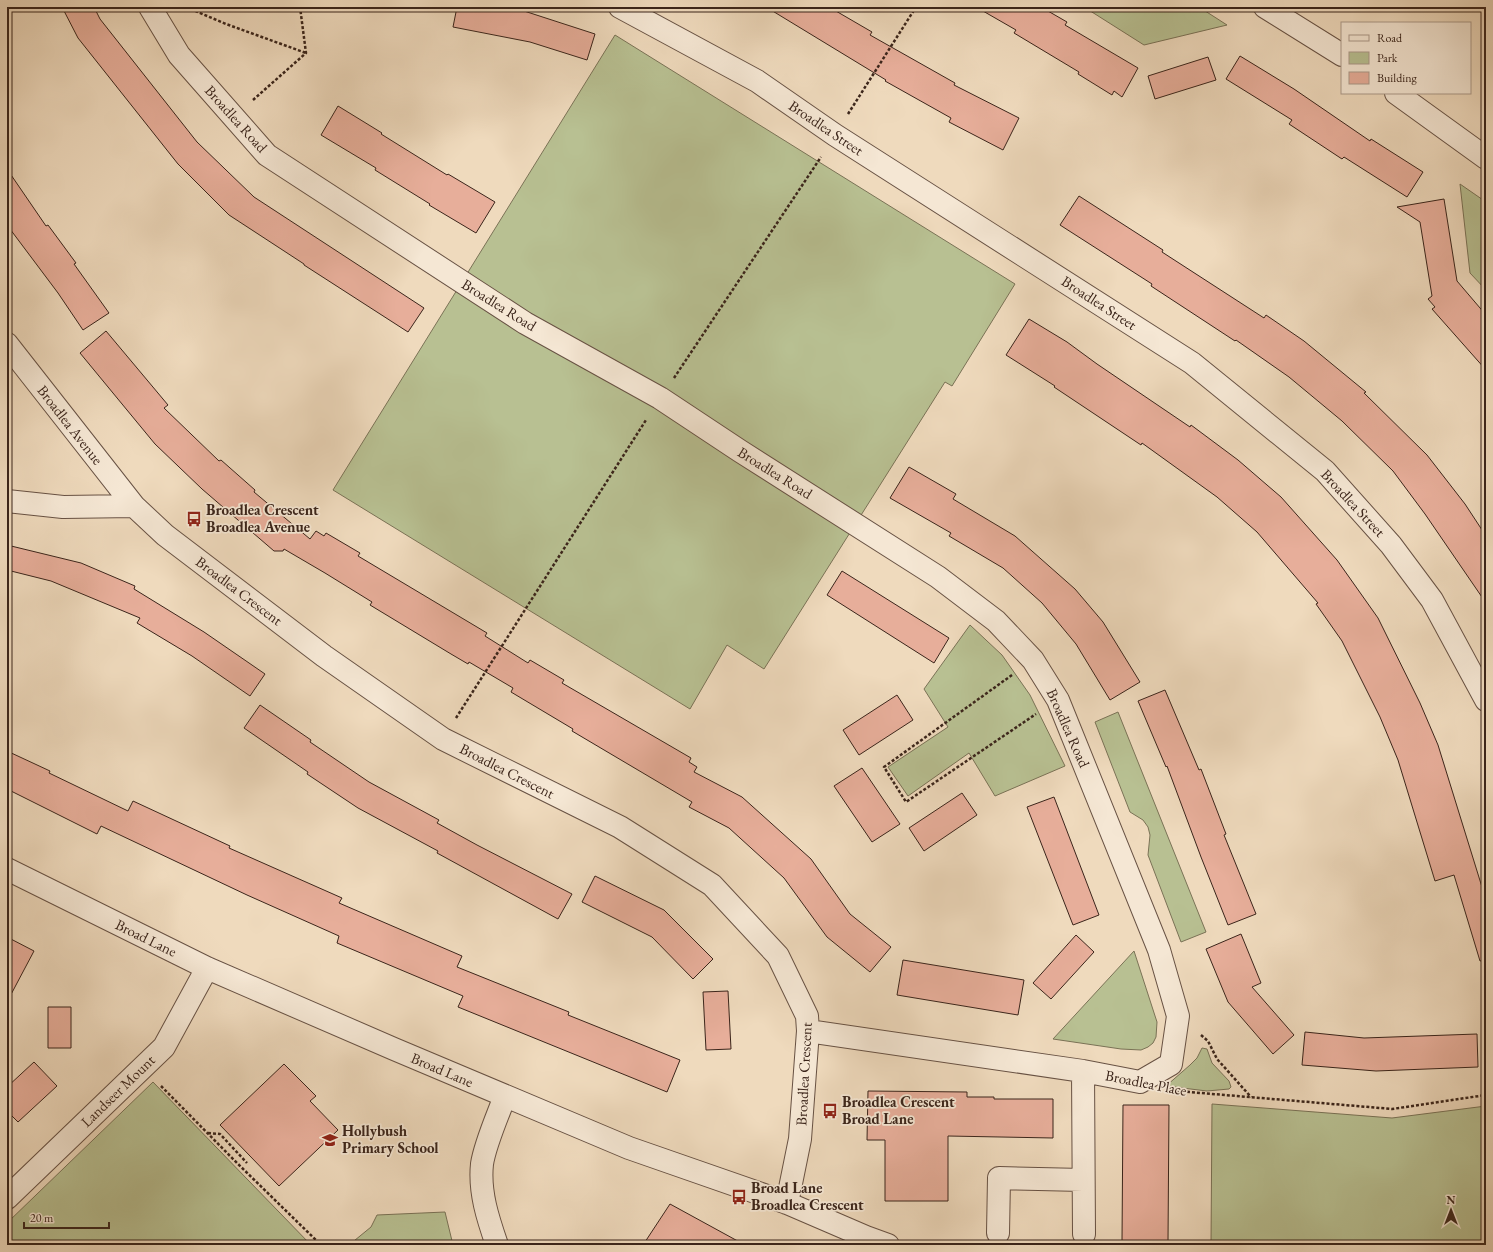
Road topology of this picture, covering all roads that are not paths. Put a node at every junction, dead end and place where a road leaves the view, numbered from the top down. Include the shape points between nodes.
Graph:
1 (150, 7) edge
2 (620, 7) edge
3 (1265, 7) edge
4 (1341, 54) edge
5 (1397, 94) edge
6 (1486, 158) edge
7 (7, 344) edge
8 (7, 501) edge
9 (134, 506) junction
10 (1486, 700) edge
11 (7, 869) edge
12 (207, 968) junction
13 (808, 1031) junction
14 (1083, 1071) junction
15 (1140, 1082) joint
16 (505, 1096) junction
17 (1083, 1180) junction
18 (7, 1198) edge
19 (787, 1203) junction
20 (998, 1233) dead end
21 (1084, 1234) dead end
22 (497, 1245) edge
23 (888, 1245) edge

1 - 15 street, Broadlea Road via 179,55 268,155 525,323 660,398 938,577 996,621 1033,660 1058,700 1159,950 1178,1016 1171,1064
2 - 10 street, Broadlea Street via 757,82 835,135 1192,363 1325,471 1391,544 1432,600
3 - 4 street
5 - 6 street
7 - 9 street, Broadlea Avenue
8 - 9 street via 63,507
9 - 13 street, Broadlea Crescent via 165,534 324,656 443,738 620,827 712,885 778,956 807,1016
11 - 12 street, Broad Lane
12 - 16 street, Broad Lane
12 - 18 street, Landseer Mount via 164,1047
13 - 14 street, Broadlea Place
13 - 19 street, Broadlea Crescent via 800,1139
14 - 15 street, Broadlea Place
14 - 17 street
16 - 19 street, Broad Lane via 629,1148
16 - 22 street via 482,1163 482,1187 487,1216
17 - 20 street via 999,1178
17 - 21 street
19 - 23 street, Broad Lane

